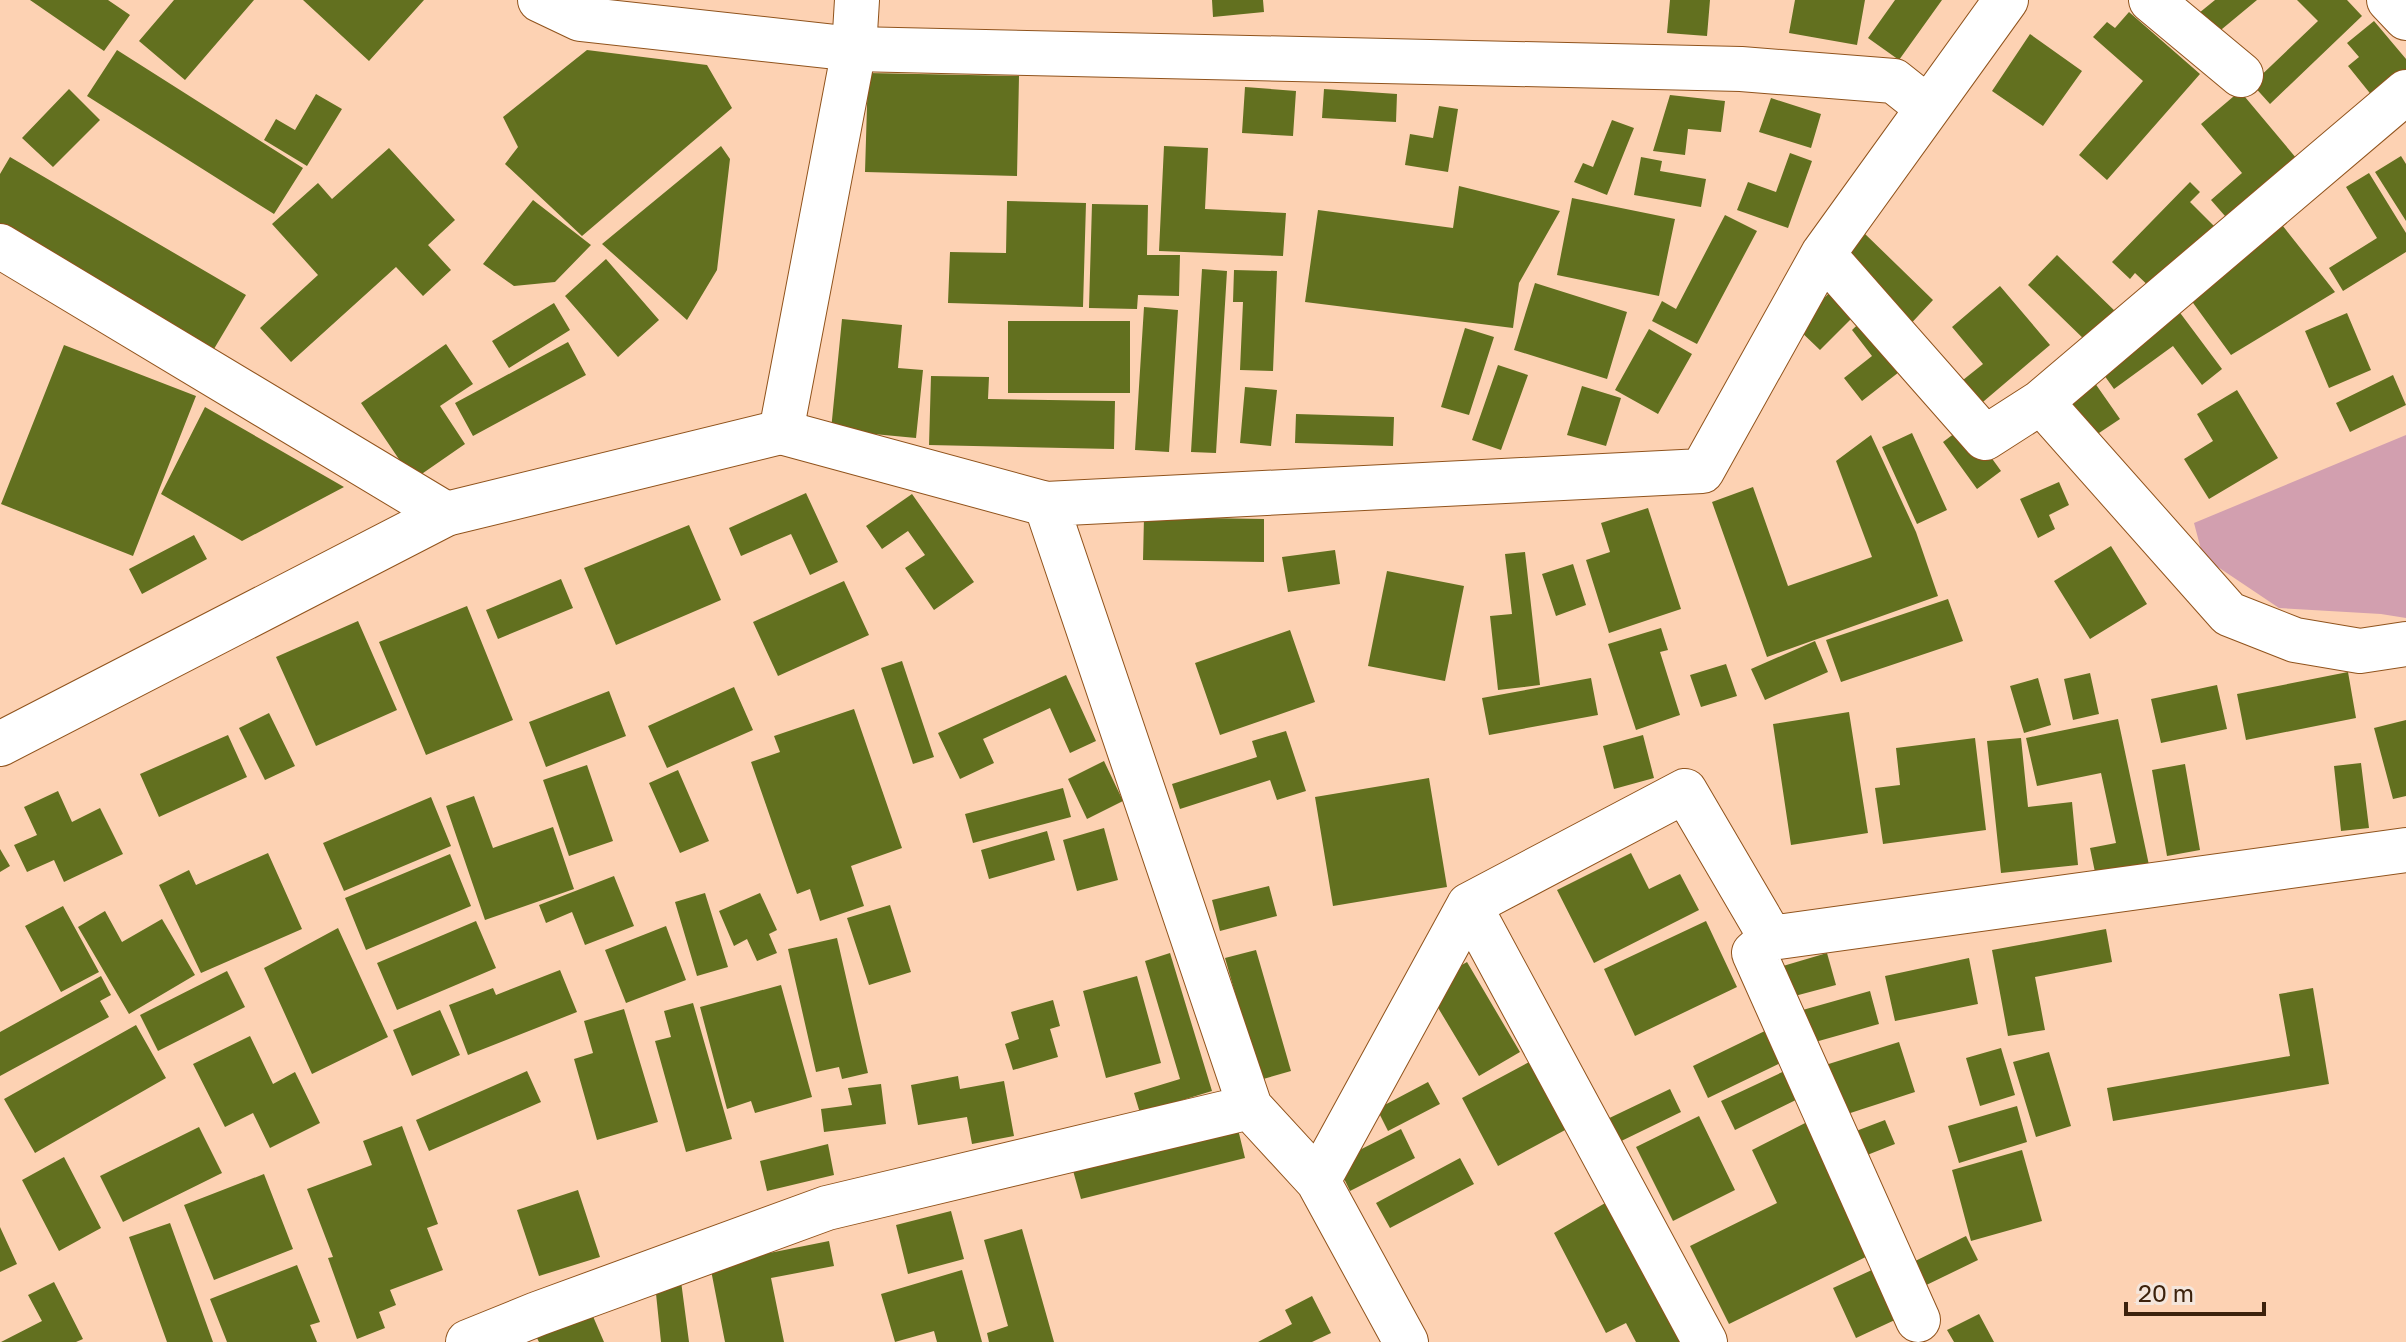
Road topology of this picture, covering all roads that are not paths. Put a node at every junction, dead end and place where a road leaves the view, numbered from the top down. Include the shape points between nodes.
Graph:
1 (540, 0) edge
2 (857, 0) edge
3 (2006, 0) edge
4 (2151, 0) edge
5 (2389, 0) edge
6 (2406, 18) edge
7 (854, 49) junction
8 (2241, 75) dead end
9 (2406, 92) edge
10 (1928, 108) junction
11 (0, 246) edge
12 (1823, 254) junction
13 (2041, 402) junction
14 (781, 432) junction
15 (1046, 504) junction
16 (446, 514) junction
17 (2406, 644) edge
18 (0, 744) edge
19 (2406, 850) edge
20 (1469, 905) junction
21 (1771, 938) junction
22 (1250, 1107) junction
23 (1318, 1181) junction
24 (1918, 1320) dead end
25 (468, 1342) edge
26 (1406, 1342) edge
27 (1705, 1342) edge

1 - 7 street via 580,19
2 - 7 street
3 - 10 street
4 - 8 street
5 - 6 street
7 - 10 street via 1741,69 1894,81
7 - 14 street
9 - 13 street
10 - 12 street
11 - 16 street
12 - 13 street via 1985,438
12 - 15 street via 1702,471
13 - 17 street via 2229,614 2295,640 2360,651
14 - 15 street
14 - 16 street
15 - 22 street
16 - 18 street
19 - 21 street
20 - 21 street via 1685,791
20 - 23 street
20 - 27 street
21 - 24 street via 1754,953
22 - 23 street
22 - 25 street via 827,1208
23 - 26 street

